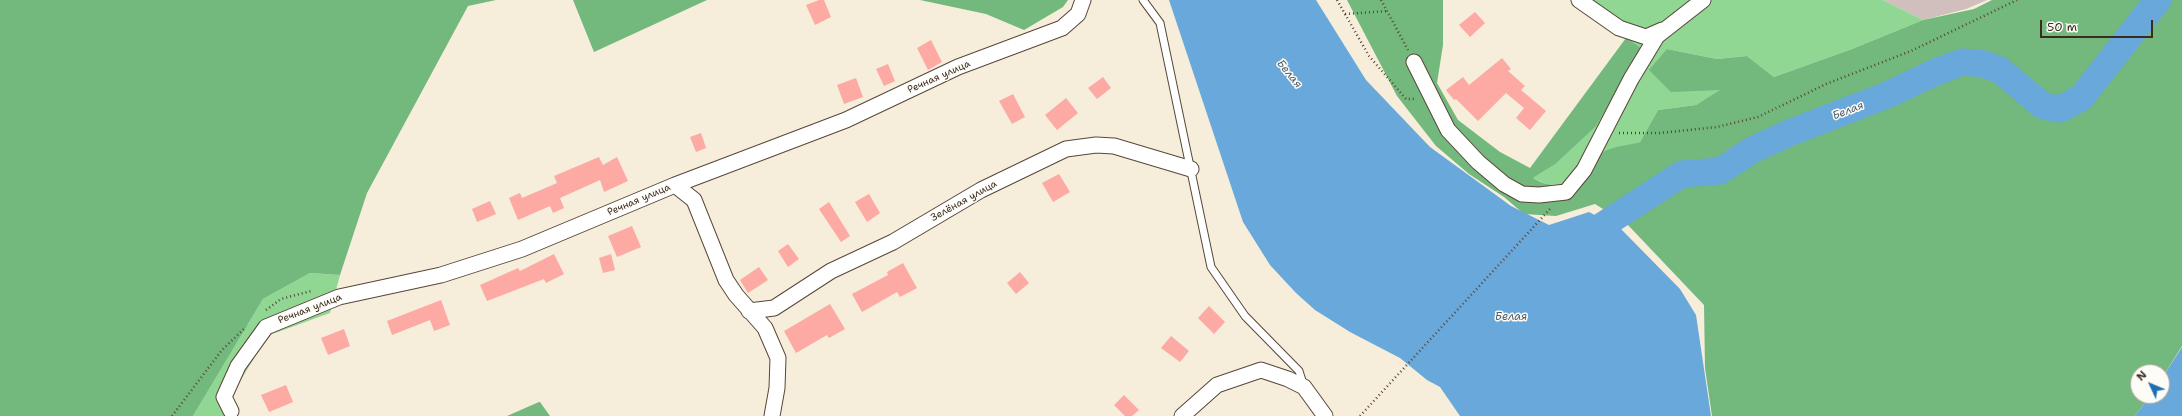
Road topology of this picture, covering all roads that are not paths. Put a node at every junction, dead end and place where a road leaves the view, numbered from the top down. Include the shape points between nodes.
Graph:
1 (1083, 0) edge
2 (1142, 0) edge
3 (1579, 0) edge
4 (1703, 0) edge
5 (1669, 26) junction
6 (1414, 62) road end
7 (1191, 169) junction
8 (675, 185) junction
9 (749, 311) junction
10 (1304, 387) junction
11 (231, 411) dead end
12 (772, 416) edge
13 (1182, 416) edge
14 (1325, 416) edge

1 - 8 street, Речная улица via 1078,14 1062,28 958,67 846,120
2 - 7 lane via 1160,23
3 - 5 street via 1619,28 1646,37
4 - 5 street
5 - 6 street via 1657,36 1630,79 1584,170 1566,192 1522,194 1504,184 1478,162 1448,130
7 - 9 street, Зелёная улица via 1114,146 1096,145 1066,149 981,190 893,242 831,271 774,308
7 - 10 lane via 1211,267 1245,316 1299,371
8 - 9 street via 694,200 726,280
8 - 11 street, Речная улица via 522,249 441,275 339,297 266,327 238,366 224,397
9 - 12 street via 765,328 778,358 777,388
10 - 13 street via 1261,370 1217,385
10 - 14 street

